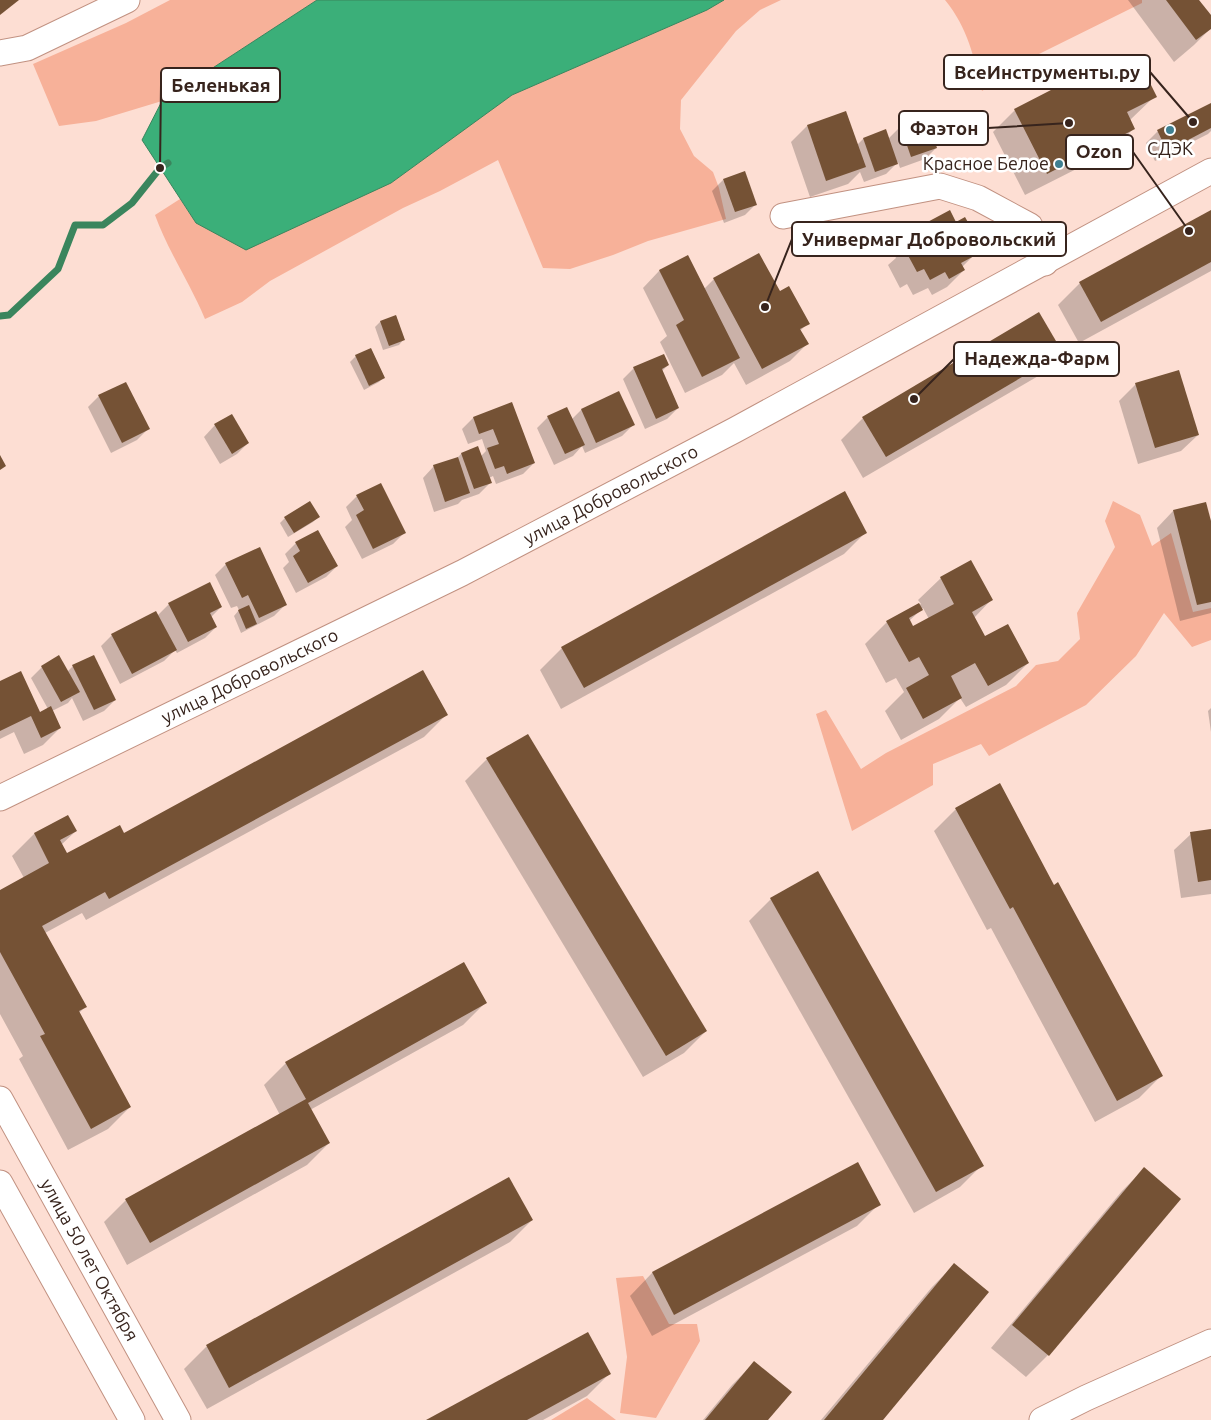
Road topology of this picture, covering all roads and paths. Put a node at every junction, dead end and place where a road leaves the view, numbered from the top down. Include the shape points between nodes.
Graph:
1 (127, 0) edge
2 (0, 53) edge
3 (1211, 171) edge
4 (783, 216) dead end
5 (1045, 263) junction
6 (0, 798) edge
7 (0, 1099) edge
8 (0, 1182) edge
9 (1211, 1342) edge
10 (132, 1420) edge
11 (178, 1420) edge
12 (1042, 1420) edge

1 - 2 street via 27,48
3 - 5 street, улица Добровольского
4 - 5 street via 940,186 978,198 1030,226
5 - 6 street, улица Добровольского via 462,573
7 - 11 street, улица 50 лет Октября
8 - 10 street
9 - 12 street

